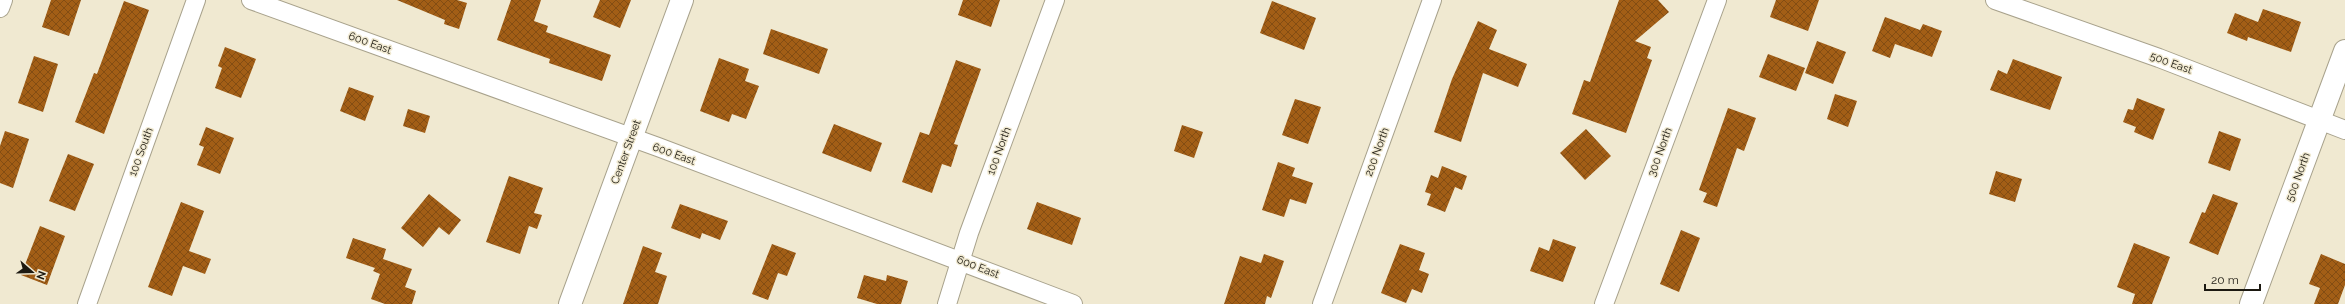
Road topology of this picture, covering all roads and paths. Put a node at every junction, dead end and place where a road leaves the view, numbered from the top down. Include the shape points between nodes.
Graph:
1 (3, 0) edge
2 (196, 0) edge
3 (251, 0) edge
4 (682, 0) edge
5 (1055, 0) edge
6 (1432, 0) edge
7 (1717, 0) edge
8 (1995, 0) edge
9 (0, 8) edge
10 (2345, 51) edge
11 (2320, 120) junction
12 (2345, 130) edge
13 (632, 138) junction
14 (960, 260) junction
15 (87, 304) edge
16 (570, 304) edge
17 (948, 304) edge
18 (1073, 304) edge
19 (1322, 304) edge
20 (1604, 304) edge
21 (2251, 304) edge

1 - 9 street
2 - 15 street, 100 South
3 - 13 street, 600 East
4 - 13 street, Center Street
5 - 14 street, 100 North
6 - 19 street, 200 North
7 - 20 street, 300 North
8 - 11 street, 500 East via 2159,58
10 - 11 street, 500 North
11 - 12 street, 500 East
11 - 21 street, 500 North
13 - 14 street, 600 East
13 - 16 street, Center Street
14 - 17 street, 100 North
14 - 18 street, 600 East

